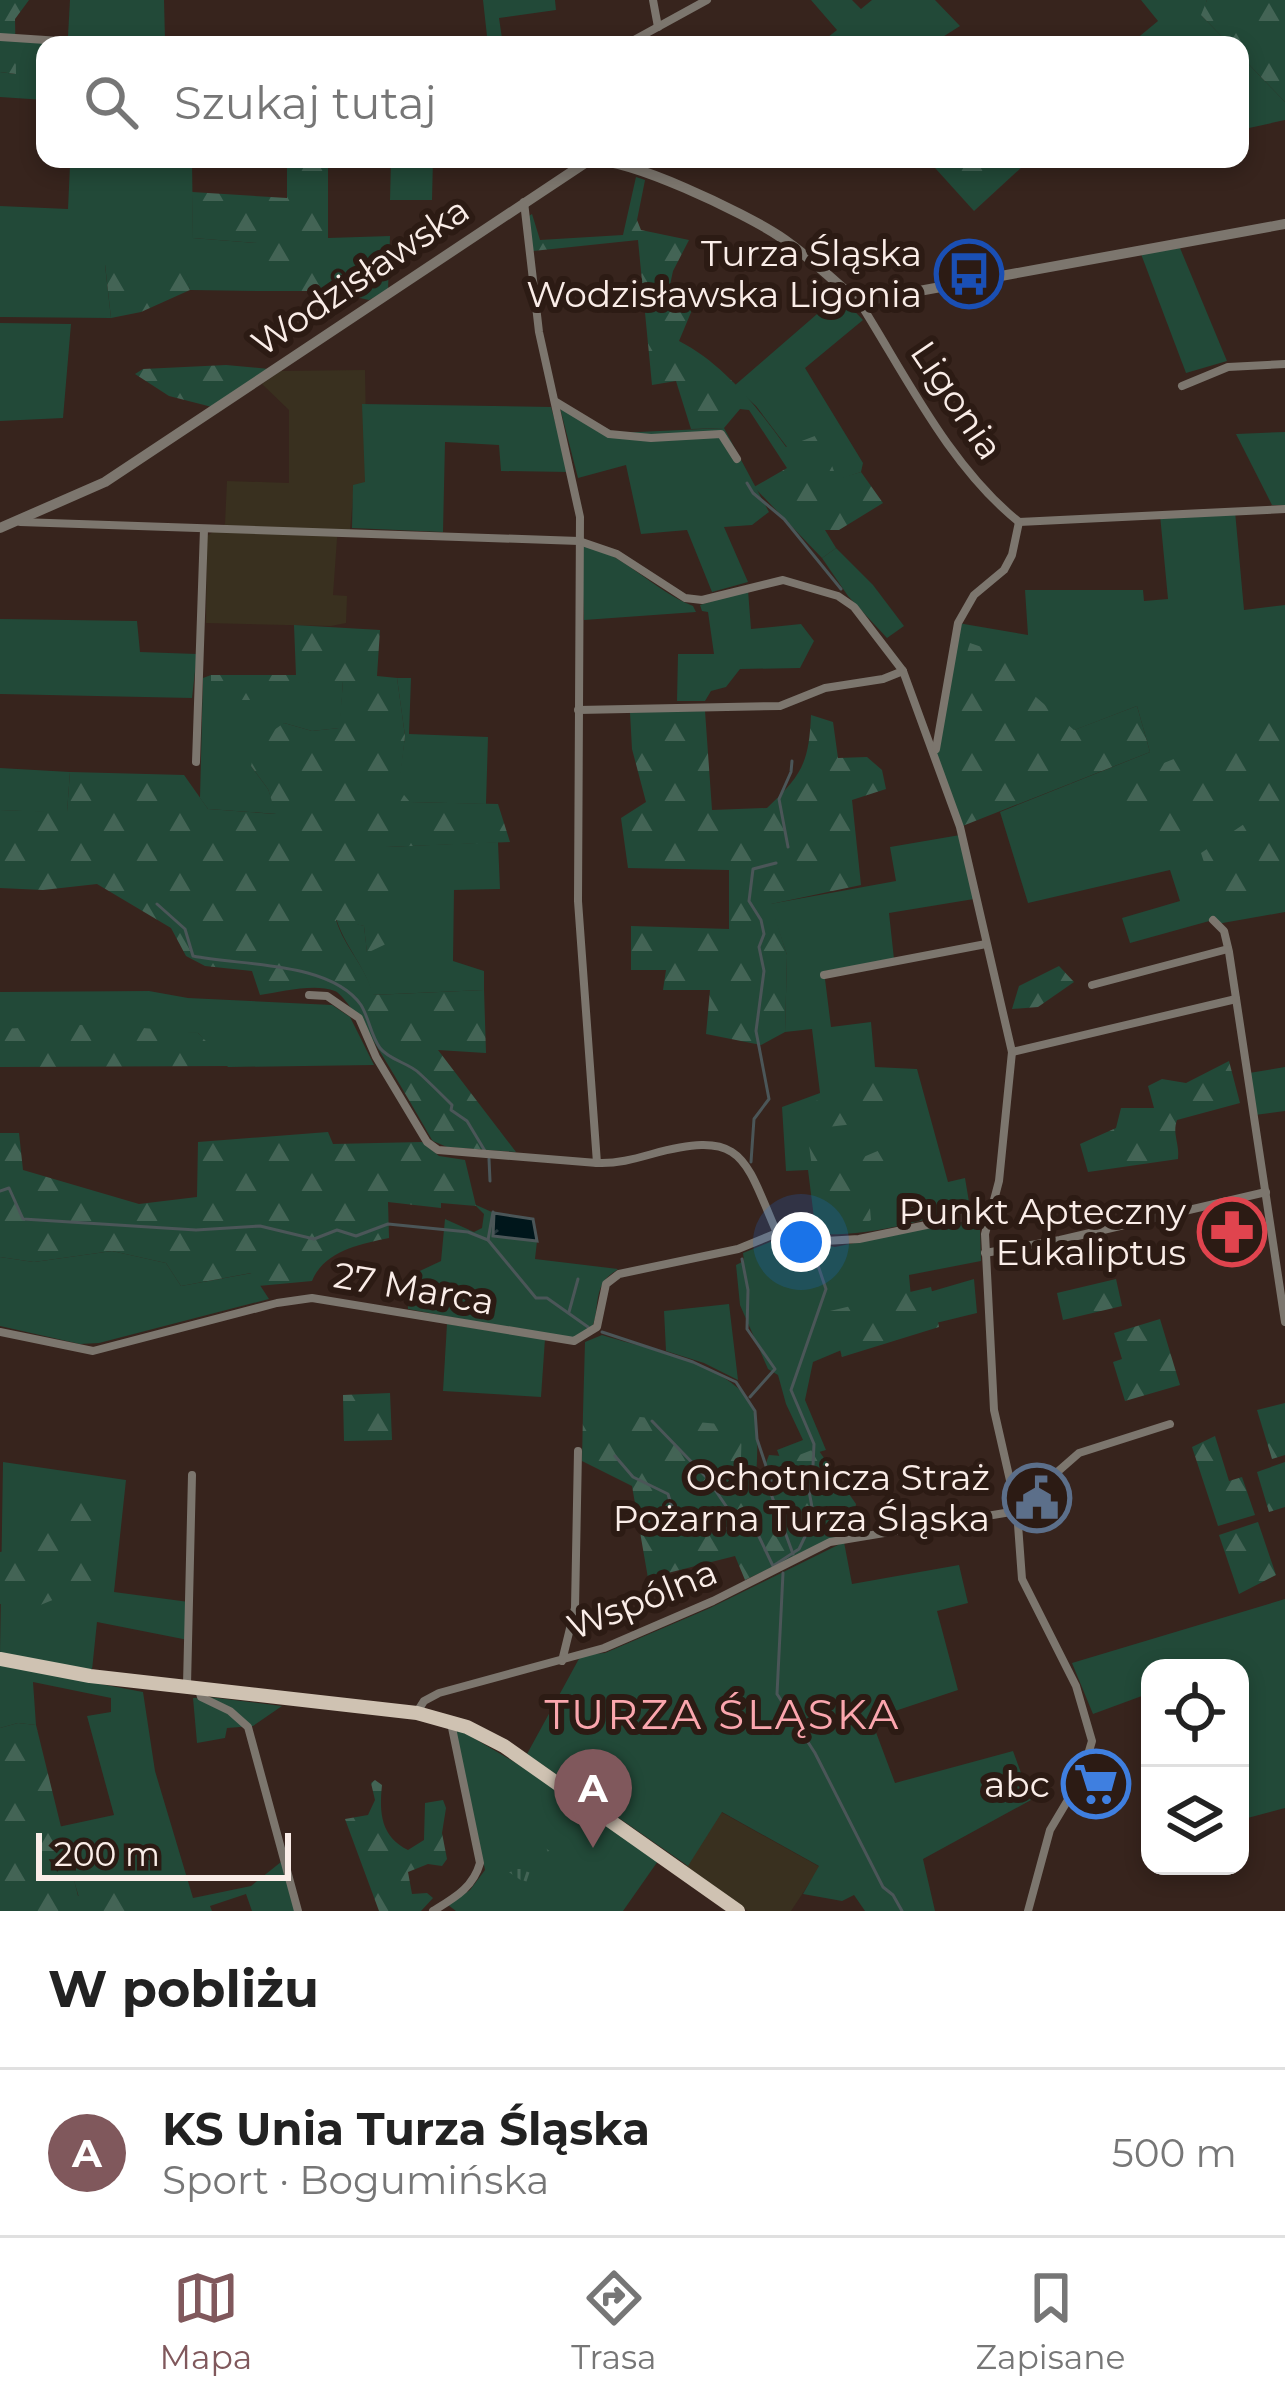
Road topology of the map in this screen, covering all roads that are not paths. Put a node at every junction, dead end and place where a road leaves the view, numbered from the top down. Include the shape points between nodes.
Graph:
1 (653, 0) edge
2 (707, 0) edge
3 (658, 27) junction
4 (642, 36) edge
5 (0, 37) edge
6 (36, 39) edge
7 (576, 168) edge
8 (630, 168) edge
9 (524, 202) junction
10 (1285, 224) edge
11 (859, 302) junction
12 (1285, 364) edge
13 (1182, 386) dead end
14 (555, 402) junction
15 (737, 459) dead end
16 (1285, 509) edge
17 (20, 522) junction
18 (1018, 522) junction
19 (0, 529) edge
20 (204, 529) junction
21 (579, 541) junction
22 (903, 671) junction
23 (578, 710) junction
24 (935, 751) junction
25 (196, 762) dead end
26 (1213, 920) dead end
27 (986, 944) junction
28 (1228, 949) junction
29 (824, 975) dead end
30 (1092, 985) dead end
31 (309, 995) dead end
32 (1236, 999) junction
33 (1012, 1052) junction
34 (597, 1163) junction
35 (1266, 1192) junction
36 (989, 1213) junction
37 (777, 1233) junction
38 (985, 1253) junction
39 (1285, 1322) edge
40 (0, 1332) edge
41 (1170, 1424) dead end
42 (578, 1451) dead end
43 (193, 1475) dead end
44 (1011, 1490) junction
45 (1017, 1511) junction
46 (0, 1659) edge
47 (562, 1660) junction
48 (193, 1688) junction
49 (417, 1713) junction
50 (451, 1721) junction
51 (298, 1911) edge
52 (433, 1911) edge
53 (738, 1911) edge
54 (1028, 1911) edge

1 - 3 street
2 - 3 street
3 - 4 street
5 - 6 street
7 - 9 street, Wodzisławska
8 - 11 street, Wodzisławska via 779,236
9 - 14 street via 538,332
9 - 17 street, Wodzisławska via 105,482
10 - 11 street
11 - 18 street, Ligonia via 940,429
12 - 13 street via 1228,367
14 - 15 street via 609,434 721,434
14 - 21 street
16 - 18 street
17 - 19 street, Wodzisławska
17 - 20 street, Wodzisławska
18 - 24 street via 1004,570 974,595 958,623
20 - 21 street, Wodzisławska
20 - 25 street
21 - 22 street via 617,554 685,598 783,580 838,596 868,621
21 - 23 street
22 - 23 street via 780,706
22 - 24 street
23 - 34 street via 578,901
24 - 27 street
26 - 28 street
27 - 29 street
27 - 33 street
28 - 30 street
28 - 32 street
31 - 34 street via 327,996 358,1018 438,1150
32 - 33 street
32 - 35 street
33 - 36 street
34 - 37 street via 718,1143 748,1169
35 - 38 street
35 - 39 street
36 - 37 street, 27 Marca via 859,1239
36 - 38 street
37 - 40 street, 27 Marca via 738,1250 611,1277 597,1327 574,1341 312,1298 93,1351
38 - 44 street via 994,1410
41 - 44 street via 1079,1453 1047,1481
42 - 47 street, Wspólna via 575,1608
43 - 48 street
44 - 45 street
45 - 47 street, Wspólna via 830,1542 713,1601
45 - 54 street via 1022,1579 1070,1673 1092,1741 1050,1830
46 - 48 main road
47 - 49 street, Wspólna via 439,1693
48 - 49 main road
48 - 51 street via 248,1726
49 - 50 main road
50 - 52 street via 480,1863 476,1878
50 - 53 main road via 504,1746

